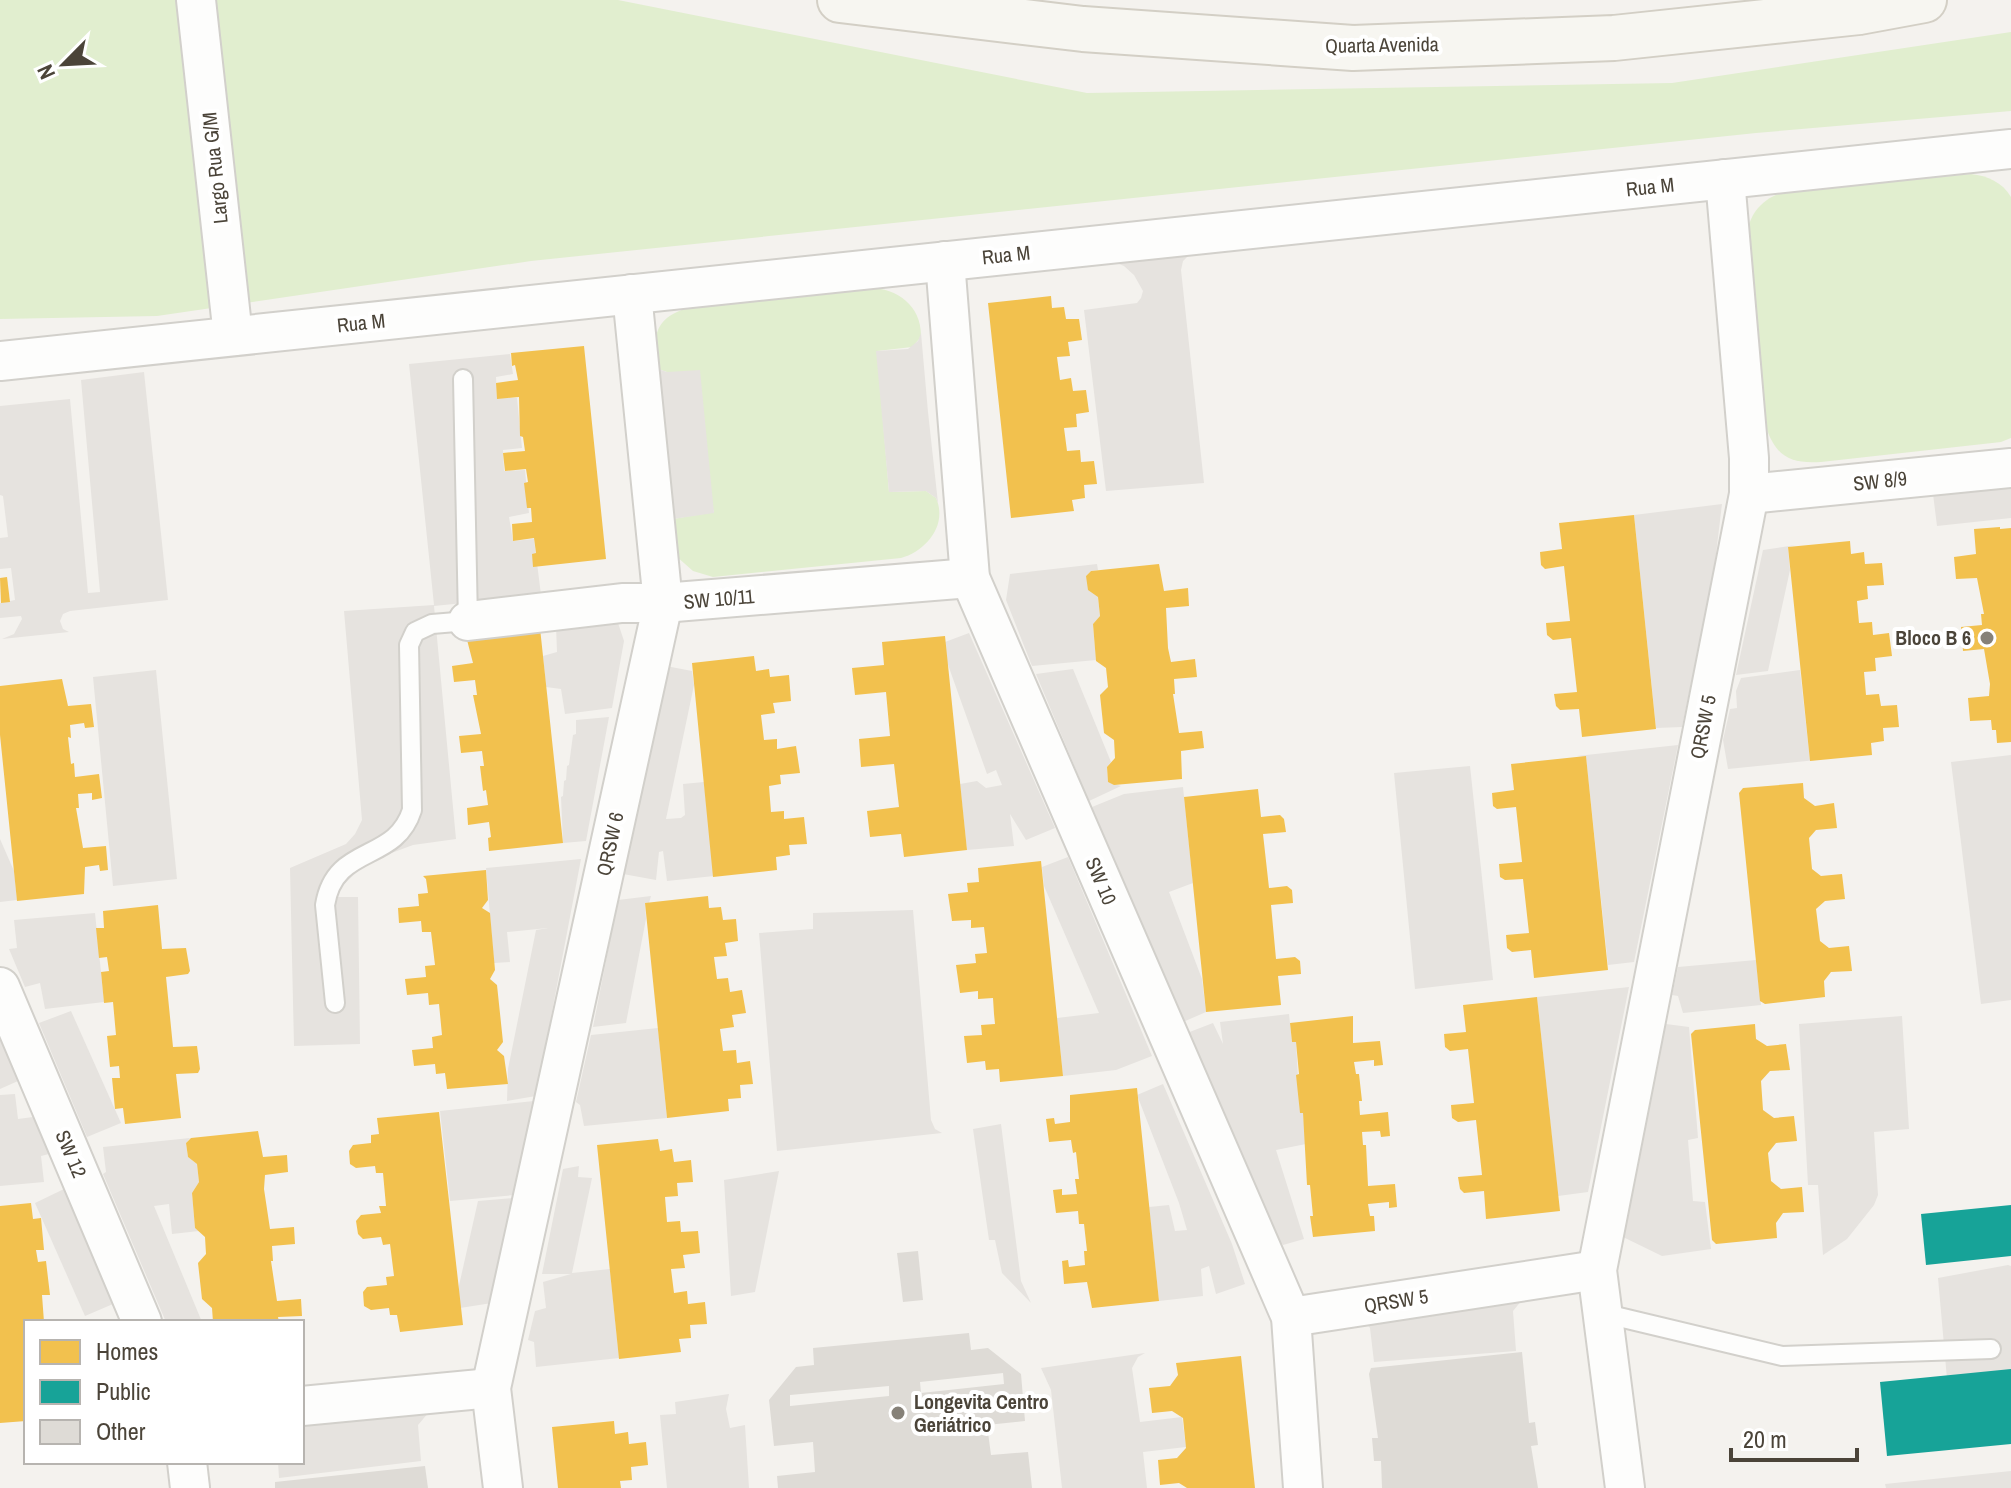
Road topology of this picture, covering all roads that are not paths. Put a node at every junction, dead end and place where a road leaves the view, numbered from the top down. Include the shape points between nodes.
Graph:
1 (196, 0) edge
2 (840, 0) edge
3 (1924, 0) edge
4 (2011, 149) edge
5 (1725, 179) junction
6 (945, 261) junction
7 (632, 294) junction
8 (233, 336) junction
9 (0, 361) edge
10 (463, 379) dead end
11 (2011, 468) edge
12 (1749, 494) junction
13 (970, 578) junction
14 (663, 603) junction
15 (468, 621) junction
16 (0, 987) edge
17 (335, 1003) dead end
18 (1597, 1270) junction
19 (1602, 1313) junction
20 (1291, 1317) junction
21 (141, 1320) edge
22 (1991, 1349) dead end
23 (491, 1388) junction
24 (304, 1406) edge
25 (187, 1464) edge
26 (190, 1488) edge
27 (503, 1488) edge
28 (1303, 1488) edge
29 (1625, 1488) edge

1 - 8 street, Largo Rua G/M
2 - 3 main road, Quarta Avenida via 1083,29 1353,48 1614,38 1859,12
4 - 5 street, Rua M
5 - 6 street, Rua M
5 - 12 street, QRSW 5
6 - 7 street, Rua M
6 - 13 street, SW 10
7 - 8 street, Rua M
7 - 14 street, QRSW 6
8 - 9 street, Rua M
10 - 15 lane
11 - 12 street, SW 8/9
12 - 18 street, QRSW 5
13 - 14 street, SW 10/11
13 - 20 street, SW 10
14 - 15 street, SW 10/11
14 - 23 street, QRSW 6
15 - 17 lane via 432,624 415,632 409,645 412,810 395,838 343,867 327,892
16 - 21 street, SW 12
18 - 19 street, QRSW 5
18 - 20 street, QRSW 5
19 - 22 lane via 1782,1356
19 - 29 street, QRSW 5
20 - 28 street, SW 10
23 - 24 street
23 - 27 street, QRSW 6
25 - 26 street

